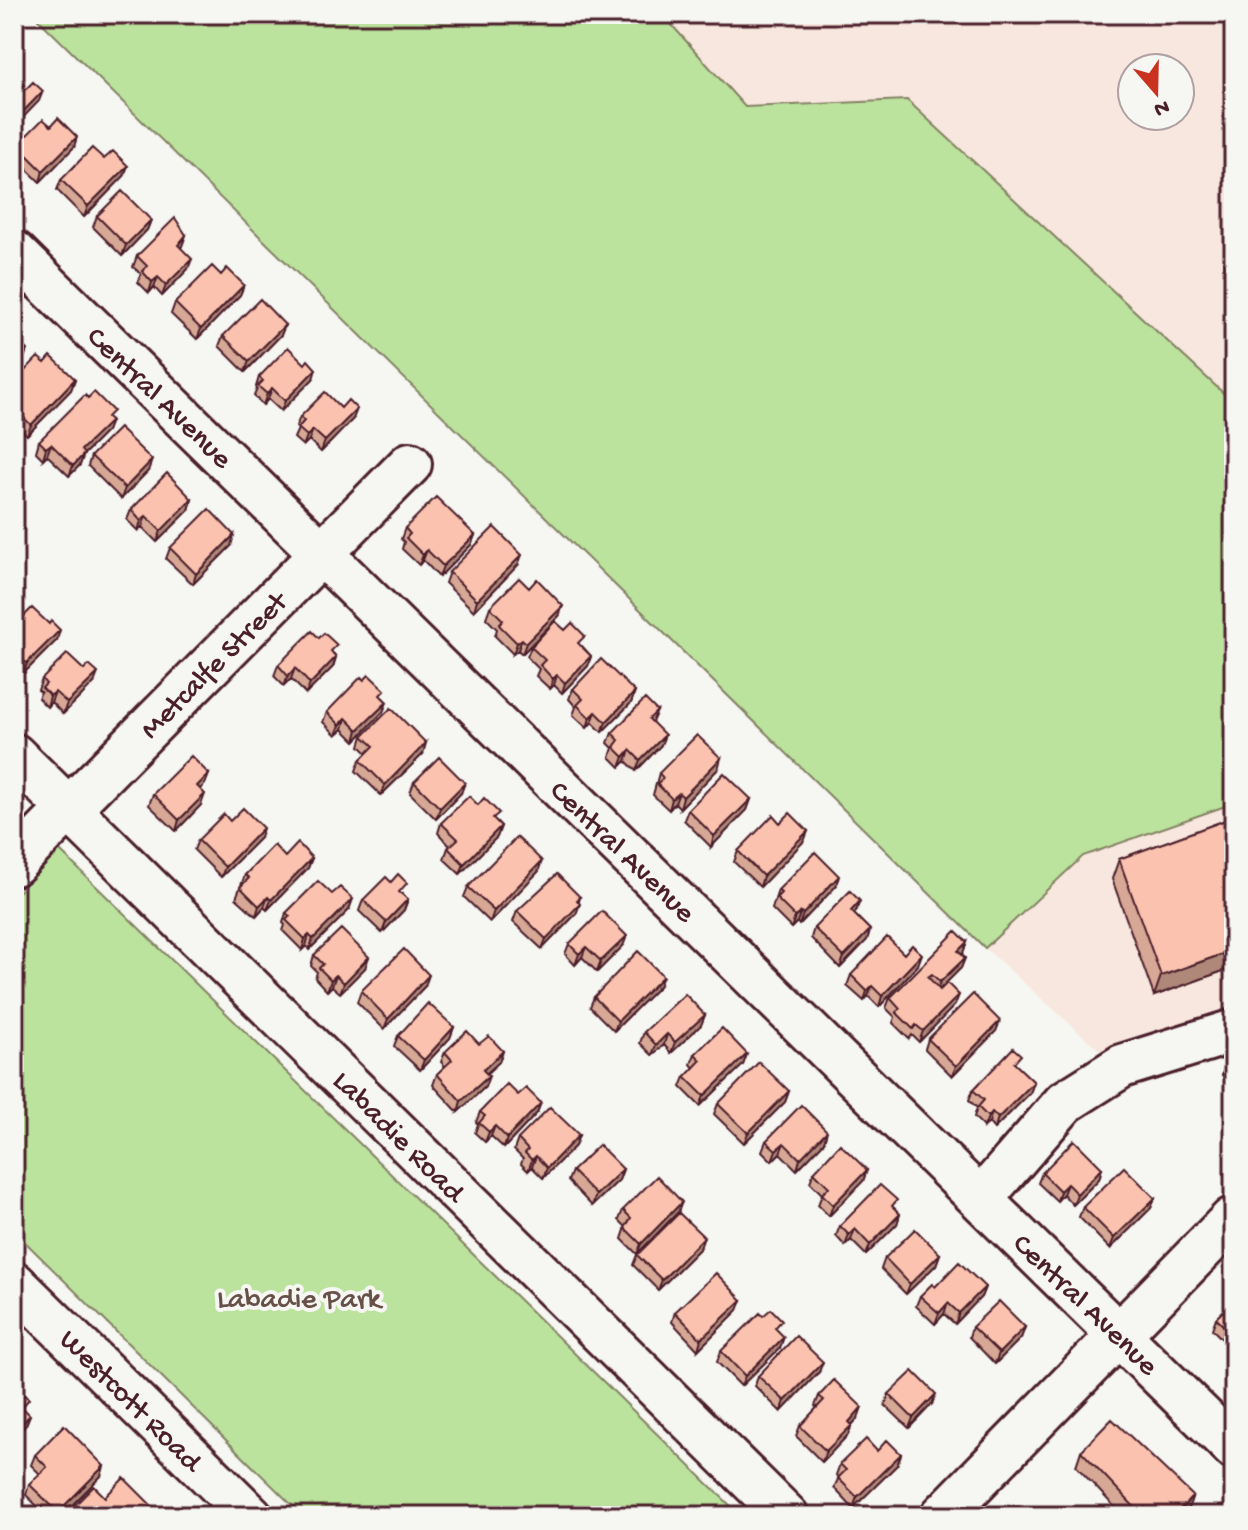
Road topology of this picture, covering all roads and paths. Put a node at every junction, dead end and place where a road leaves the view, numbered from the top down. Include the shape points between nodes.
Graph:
1 (14, 252) edge
2 (410, 464) dead end
3 (321, 553) junction
4 (14, 755) edge
5 (69, 809) junction
6 (14, 864) edge
7 (1234, 1031) edge
8 (981, 1199) junction
9 (1232, 1219) dead end
10 (14, 1283) edge
11 (1120, 1335) junction
12 (1234, 1448) edge
13 (251, 1516) edge
14 (787, 1516) edge
15 (942, 1516) edge

1 - 3 street, Central Avenue
2 - 3 street, Metcalfe Street
3 - 5 street, Metcalfe Street
3 - 8 street, Central Avenue
4 - 5 street, Labadie Road
5 - 6 street, Metcalfe Street
5 - 14 street, Labadie Road
7 - 8 street via 1122,1066 1065,1102
8 - 11 street, Central Avenue
9 - 11 street
10 - 13 street, Westcott Road
11 - 12 street, Central Avenue
11 - 15 street

